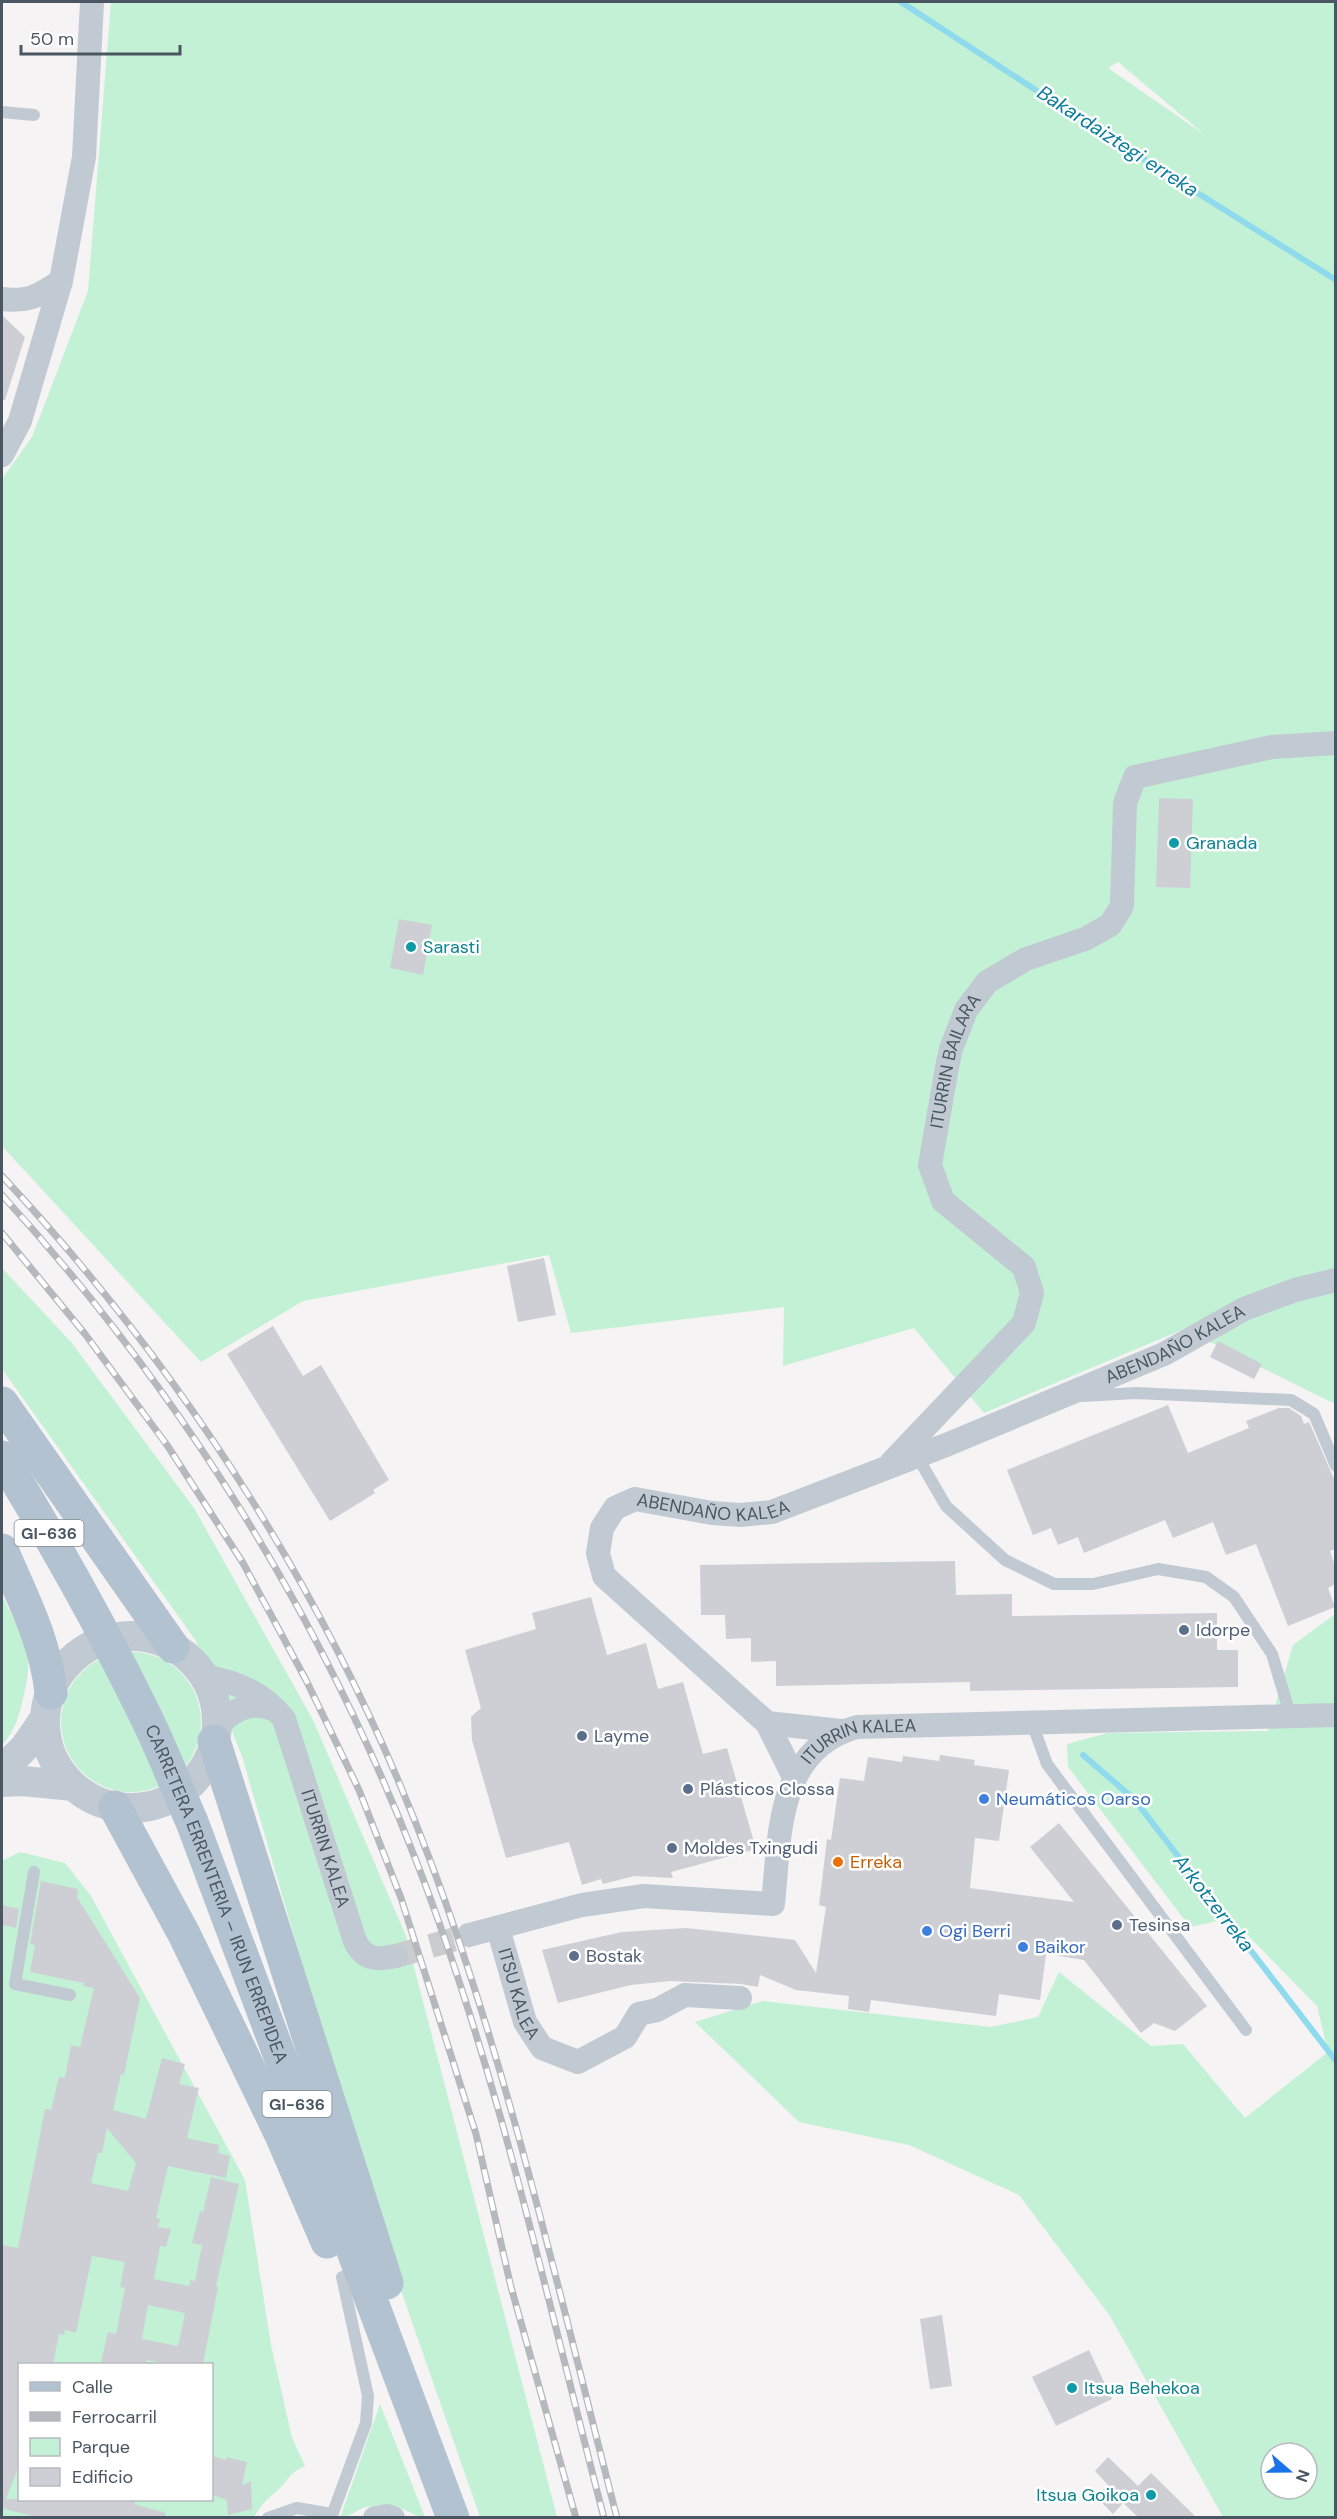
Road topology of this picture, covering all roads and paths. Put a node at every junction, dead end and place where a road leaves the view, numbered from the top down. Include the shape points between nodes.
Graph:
1 (92, 2) edge
2 (2, 112) edge
3 (34, 115) dead end
4 (61, 280) junction
5 (2, 299) edge
6 (2, 455) edge
7 (1335, 743) edge
8 (1335, 1280) edge
9 (1059, 1398) junction
10 (2, 1403) edge
11 (917, 1456) junction
12 (2, 1457) edge
13 (1335, 1466) edge
14 (886, 1468) junction
15 (2, 1550) edge
16 (173, 1647) junction
17 (203, 1676) junction
18 (48, 1706) junction
19 (278, 1711) junction
20 (1335, 1715) edge
21 (1291, 1717) junction
22 (767, 1723) junction
23 (1032, 1723) junction
24 (841, 1731) junction
25 (216, 1734) junction
26 (2, 1770) edge
27 (794, 1777) junction
28 (2, 1782) edge
29 (73, 1786) junction
30 (115, 1807) junction
31 (34, 1872) dead end
32 (498, 1928) junction
33 (469, 1935) tunnel mouth
34 (396, 1956) tunnel mouth
35 (70, 1995) dead end
36 (740, 1998) dead end
37 (1246, 2030) dead end
38 (342, 2277) junction
39 (403, 2386) junction
40 (429, 2455) junction
41 (332, 2516) edge
42 (268, 2517) edge
43 (375, 2517) edge
44 (393, 2517) edge
45 (453, 2517) edge

1 - 4 street via 84,157
2 - 3 lane
4 - 5 street via 39,296 20,301
4 - 6 street via 20,421
7 - 14 street, ITURRIN BAILARA via 1272,747 1135,777 1125,802 1122,906 1110,925 1085,939 1026,959 987,982 966,1010 951,1048 930,1165 943,1201 1024,1267 1032,1293 1024,1323
8 - 9 street, ABENDAÑO KALEA via 1244,1309 1164,1354
9 - 11 street, ABENDAÑO KALEA
9 - 13 lane via 1136,1393 1291,1400 1314,1414
10 - 16 main road
11 - 14 street, ABENDAÑO KALEA
11 - 21 lane via 946,1506 1005,1560 1054,1584 1093,1584 1158,1569 1206,1577 1234,1597 1272,1654
12 - 39 main road, CARRETERA ERRENTERIA – IRUN ERREPIDEA / GI-636 via 93,1611 192,1822
14 - 22 street, ABENDAÑO KALEA via 772,1512 712,1513 635,1498 615,1508 602,1528 598,1553 604,1576
15 - 18 main road via 42,1642
16 - 17 street via 190,1659
16 - 18 street via 151,1638 128,1636 98,1643 72,1659 62,1671
17 - 19 street, ITURRIN KALEA via 252,1690
17 - 25 street via 212,1692
18 - 26 street via 25,1747
18 - 29 street via 46,1737 51,1755
19 - 25 street via 261,1705 244,1706 234,1711
19 - 34 street, ITURRIN KALEA via 284,1719 355,1941 367,1956 377,1960
20 - 21 street, ITURRIN KALEA
21 - 23 street, ITURRIN KALEA
22 - 24 street
22 - 27 street
23 - 24 street, ITURRIN KALEA via 857,1726
23 - 37 lane via 1047,1764
24 - 27 street, ITURRIN KALEA via 812,1752
25 - 30 street via 205,1765 180,1793 145,1807
25 - 40 main road via 429,2409
27 - 32 street, ITURRIN KALEA via 782,1820 773,1904 644,1896 582,1905
28 - 29 street
29 - 30 street
30 - 38 main road via 184,1934 280,2135
31 - 35 lane via 15,1984
32 - 33 street, ITURRIN KALEA
32 - 36 street, ITSU KALEA via 525,2022 543,2048 578,2062 625,2037 639,2014 657,2010 685,1995
38 - 39 main road via 382,2370
38 - 41 lane via 368,2396 366,2423
39 - 40 main road, CARRETERA ERRENTERIA – IRUN ERREPIDEA / GI-636
40 - 45 main road, CARRETERA ERRENTERIA – IRUN ERREPIDEA / GI-636
41 - 42 lane via 297,2508
43 - 44 street

